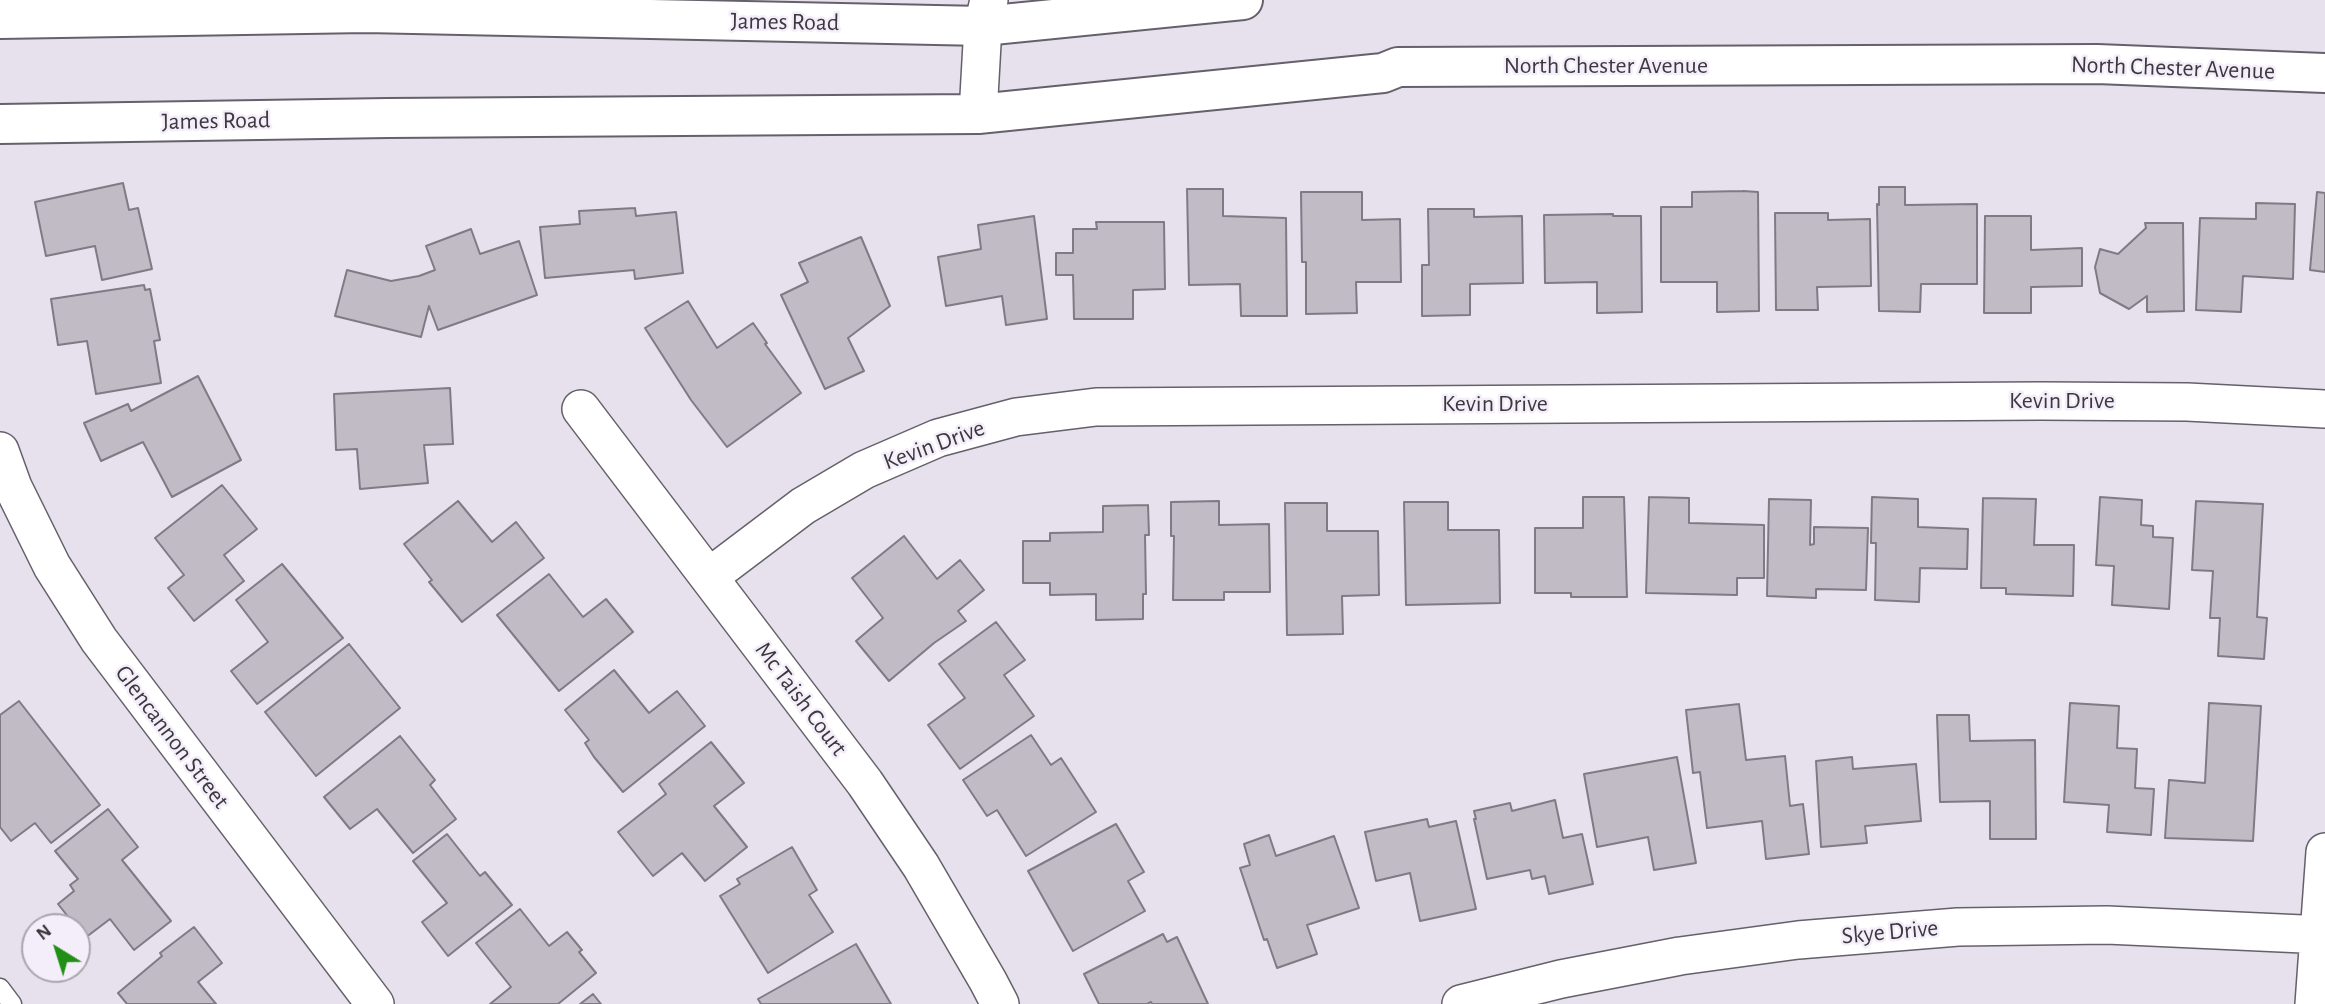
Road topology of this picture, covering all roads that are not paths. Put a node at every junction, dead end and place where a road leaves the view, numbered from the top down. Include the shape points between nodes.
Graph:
1 (1243, 0) edge
2 (986, 13) edge
3 (0, 19) edge
4 (2325, 74) edge
5 (978, 114) junction
6 (0, 124) edge
7 (581, 409) dead end
8 (2325, 409) edge
9 (0, 451) edge
10 (709, 577) junction
11 (2325, 852) edge
12 (2322, 934) edge
13 (0, 988) edge
14 (12, 1004) edge
15 (375, 1004) edge
16 (1000, 1004) edge
17 (1461, 1004) edge
18 (2314, 1004) edge

1 - 2 main road
2 - 3 main road, James Road via 366,13
2 - 5 street
4 - 5 main road, North Chester Avenue via 2097,64 1398,67 1383,73
5 - 6 main road, James Road
7 - 10 street, Mc Taish Court
8 - 10 street, Kevin Drive via 2041,401 1096,407 1016,417 938,438 876,465 803,506
9 - 15 street, Glencannon Street via 52,566 99,640
10 - 16 street, Mc Taish Court via 865,783 920,866
11 - 12 street
12 - 17 street, Skye Drive via 2107,925 1958,927 1838,936 1680,956
12 - 18 street
13 - 14 lane

